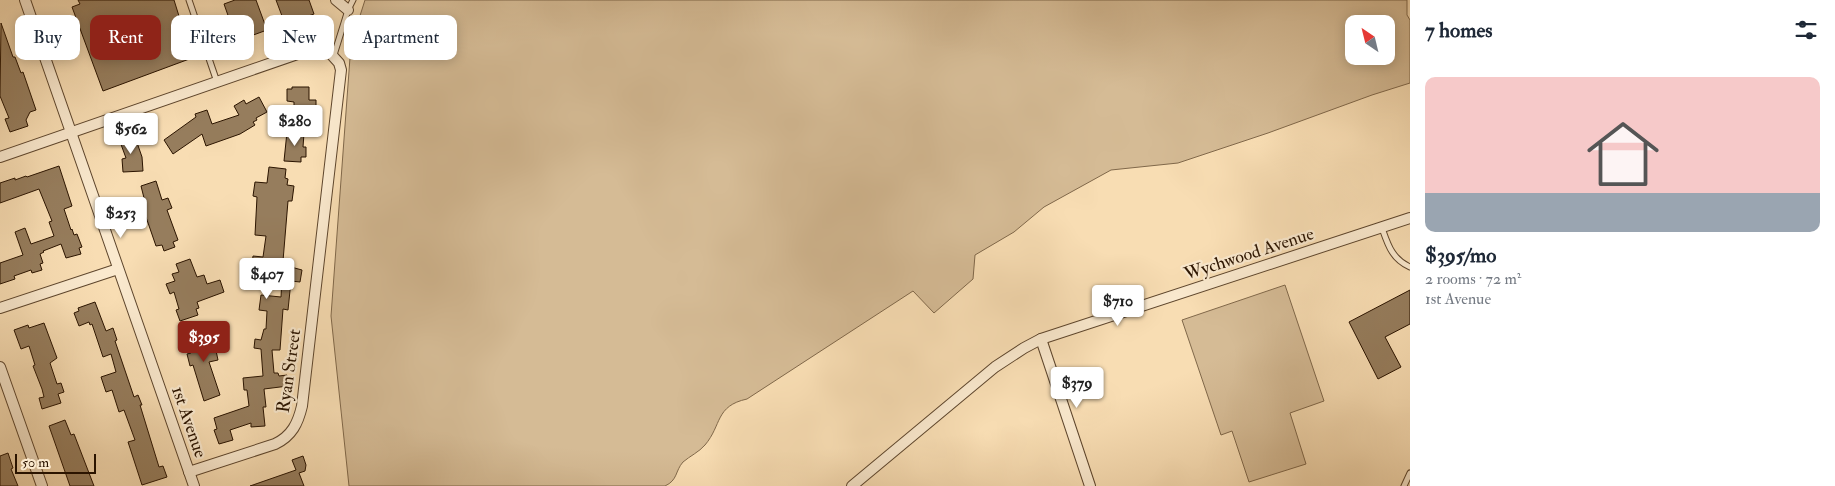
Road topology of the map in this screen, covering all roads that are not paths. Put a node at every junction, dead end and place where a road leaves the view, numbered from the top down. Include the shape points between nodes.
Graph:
1 (25, 0) edge
2 (189, 0) edge
3 (336, 0) edge
4 (354, 0) edge
5 (348, 10) junction
6 (334, 55) joint
7 (280, 60) edge
8 (217, 82) junction
9 (71, 132) junction
10 (0, 157) edge
11 (1410, 218) edge
12 (1382, 228) junction
13 (1410, 267) edge
14 (118, 269) junction
15 (0, 308) edge
16 (1041, 339) junction
17 (0, 366) edge
18 (190, 472) junction
19 (1410, 473) edge
20 (42, 486) edge
21 (194, 486) edge
22 (852, 486) edge
23 (1090, 486) edge
24 (1404, 486) edge

1 - 9 street, 1st Avenue
2 - 8 lane
3 - 5 street
4 - 5 lane
5 - 6 lane
6 - 18 street, Ryan Street via 340,70 298,424 275,444
7 - 8 street
8 - 9 street
9 - 10 street
9 - 14 street, 1st Avenue
11 - 12 street, Wychwood Avenue
12 - 13 lane via 1394,256
12 - 16 street, Wychwood Avenue
14 - 15 street
14 - 18 street, 1st Avenue
16 - 22 street, Wychwood Avenue via 994,367
16 - 23 street
17 - 20 street
18 - 21 street, 1st Avenue
19 - 24 lane

